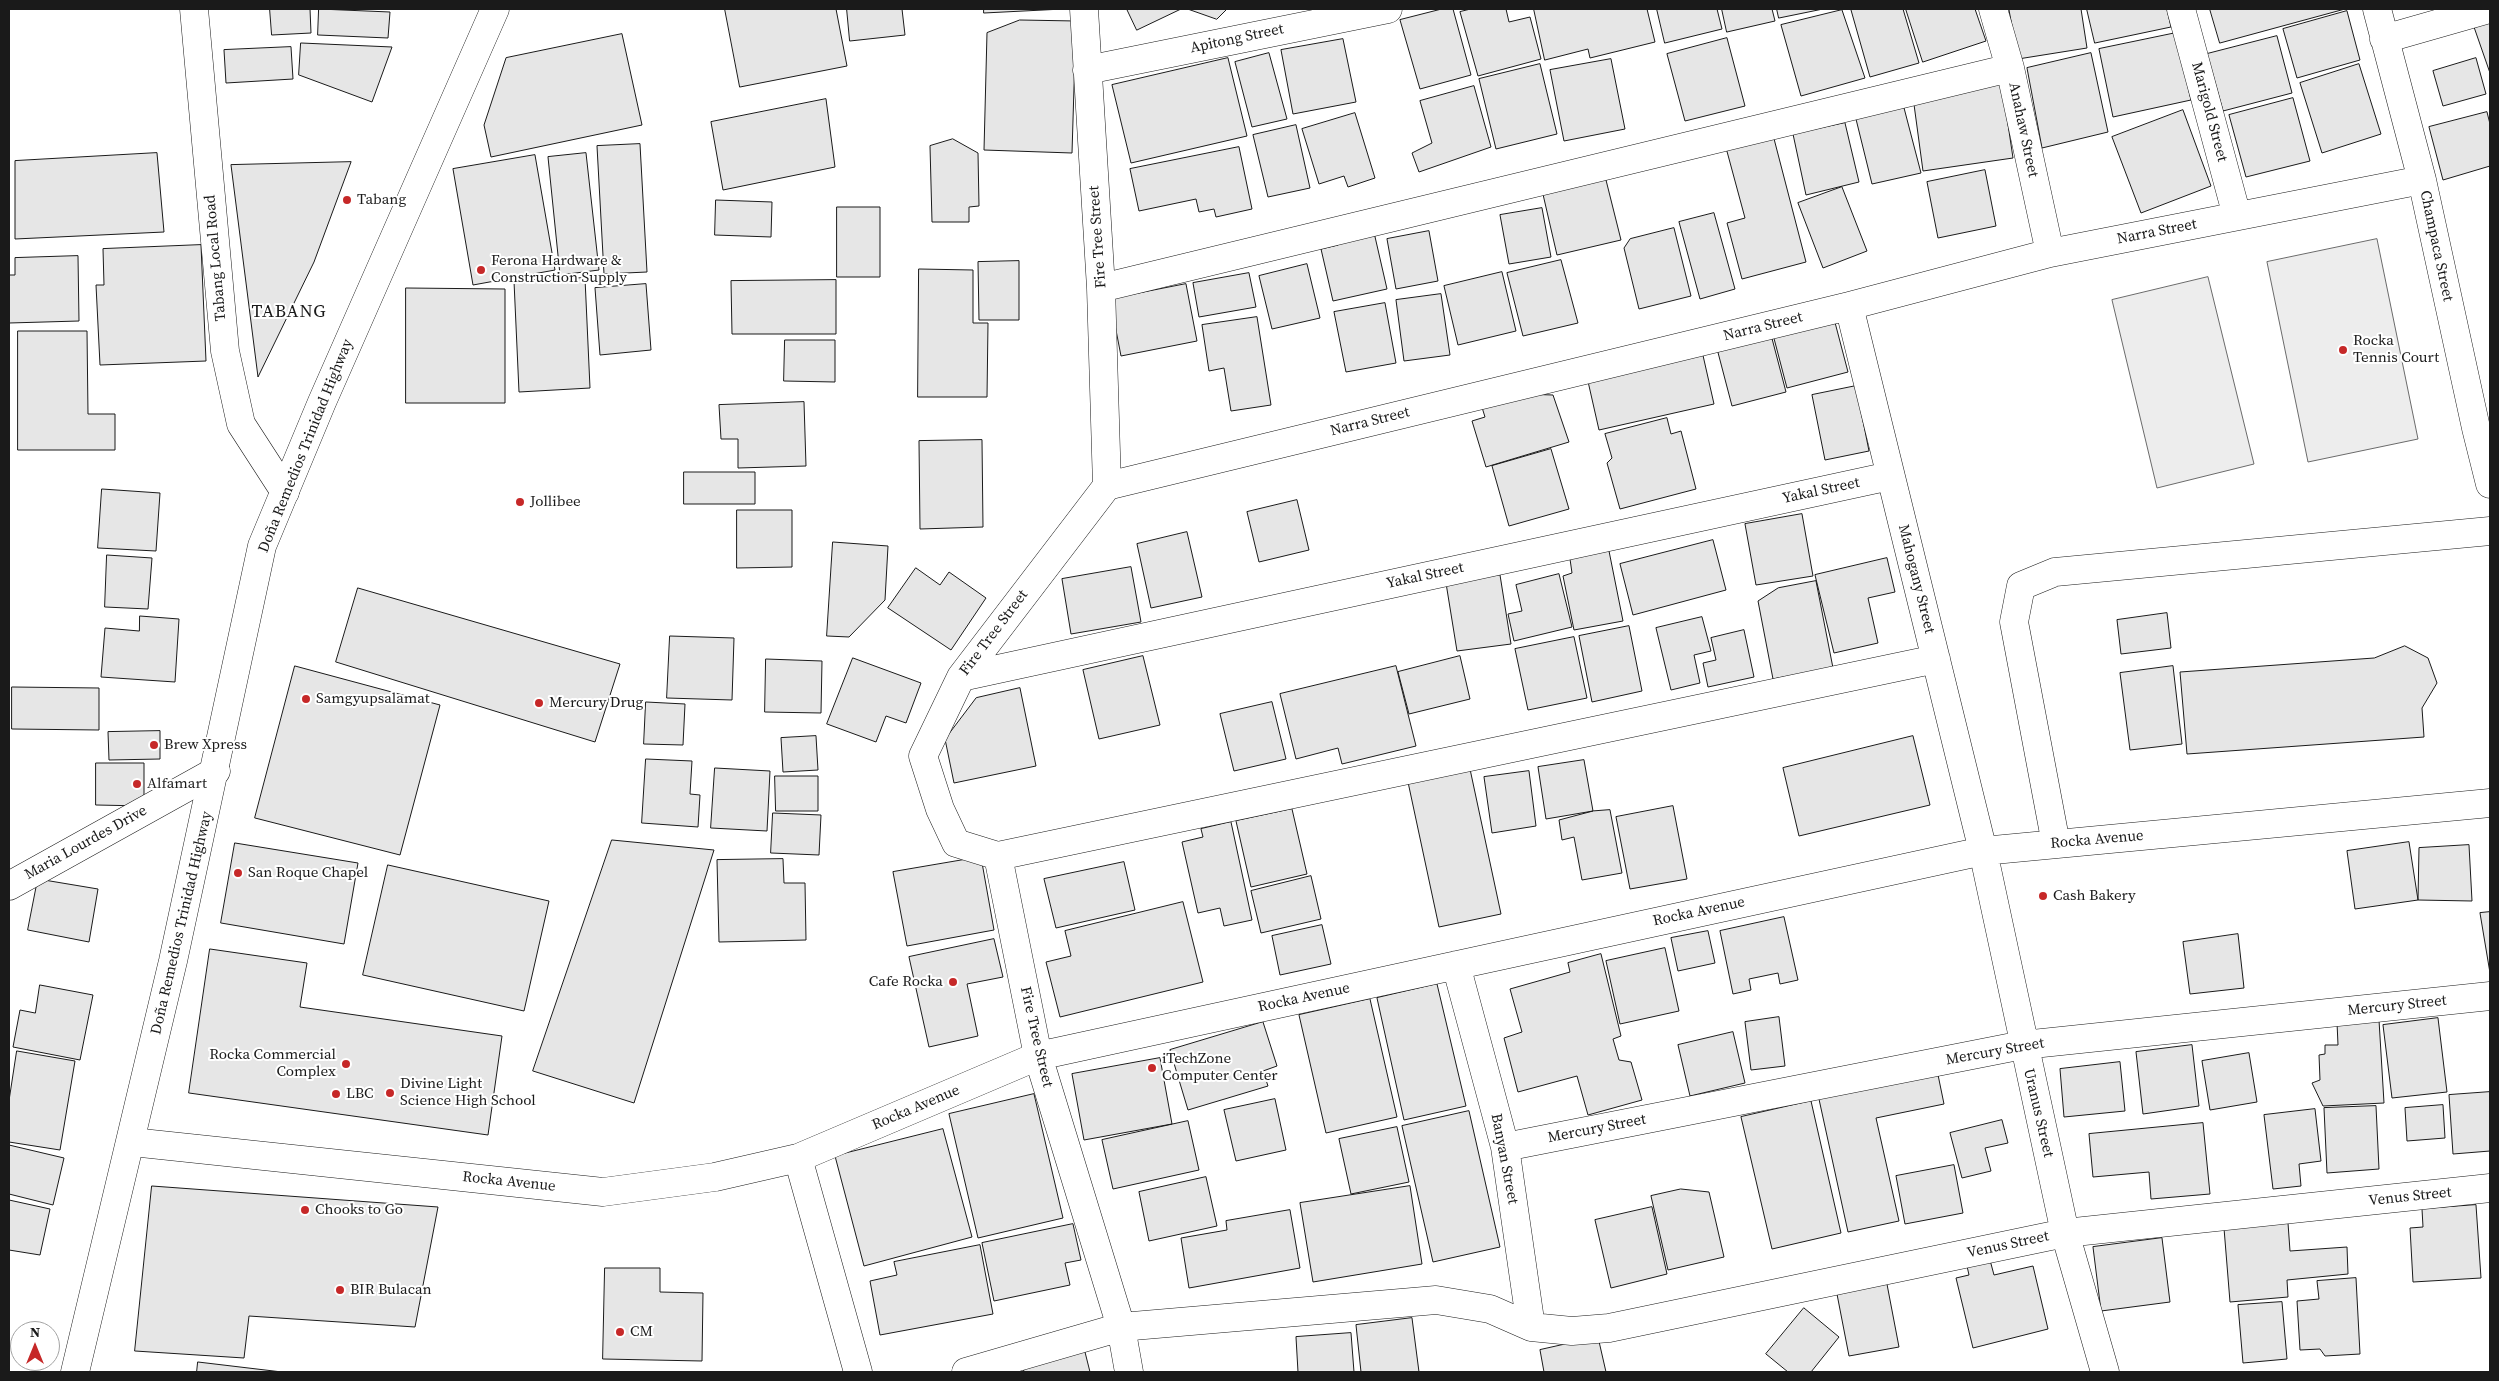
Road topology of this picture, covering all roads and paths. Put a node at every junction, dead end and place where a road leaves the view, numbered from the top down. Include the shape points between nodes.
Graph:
1 (194, 9) edge
2 (495, 9) edge
3 (1084, 9) edge
4 (1388, 9) edge
5 (1994, 9) edge
6 (2181, 9) edge
7 (2377, 9) edge
8 (2489, 9) edge
9 (1277, 20) edge
10 (2384, 39) junction
11 (2010, 68) junction
12 (1087, 70) junction
13 (2422, 180) junction
14 (2237, 216) junction
15 (2050, 253) junction
16 (1101, 288) junction
17 (1849, 306) junction
18 (2483, 428) edge
19 (1890, 476) junction
20 (2490, 484) edge
21 (1107, 486) junction
22 (285, 492) junction
23 (2490, 531) edge
24 (1936, 659) junction
25 (961, 676) junction
26 (216, 771) junction
27 (2490, 803) edge
28 (2056, 844) junction
29 (1983, 851) junction
30 (998, 856) junction
31 (9, 886) edge
32 (1456, 965) junction
33 (2490, 996) edge
34 (2023, 1045) junction
35 (1038, 1056) junction
36 (132, 1142) junction
37 (1505, 1147) junction
38 (798, 1158) junction
39 (2490, 1188) edge
40 (2065, 1233) junction
41 (1121, 1327) junction
42 (1531, 1327) junction
43 (75, 1372) edge
44 (858, 1372) edge
45 (966, 1372) edge
46 (1129, 1372) edge
47 (2105, 1372) edge

1 - 22 main road, Tabang Local Road via 225,351 241,424
2 - 22 main road, Doña Remedios Trinidad Highway
3 - 12 main road, Fire Tree Street
4 - 9 main road, Apitong Street
5 - 11 main road, Anahaw Street
6 - 14 main road, Marigold Street
7 - 10 main road, Champaca Street
8 - 10 main road
9 - 12 main road, Apitong Street
10 - 13 main road, Champaca Street
11 - 15 main road, Anahaw Street
11 - 16 main road
12 - 16 main road, Fire Tree Street
13 - 14 main road, Narra Street
13 - 18 main road, Champaca Street
14 - 15 main road, Narra Street
15 - 17 main road, Narra Street
16 - 21 main road, Fire Tree Street
17 - 19 main road, Mahogany Street
17 - 21 main road, Narra Street
18 - 20 main road, Champaca Street
19 - 24 main road, Mahogany Street
19 - 25 main road, Yakal Street
21 - 25 main road, Fire Tree Street
22 - 26 main road, Doña Remedios Trinidad Highway via 262,546
23 - 28 main road via 2055,572 2021,586 2014,622
24 - 29 main road, Mahogany Street
24 - 30 main road
25 - 30 main road, Fire Tree Street via 923,756 940,809 956,843
26 - 31 main road, Maria Lourdes Drive
26 - 36 main road, Doña Remedios Trinidad Highway
27 - 28 main road, Rocka Avenue
28 - 29 main road, Rocka Avenue
29 - 32 main road, Rocka Avenue
29 - 34 main road, Uranus Street
30 - 35 main road, Fire Tree Street
32 - 35 main road, Rocka Avenue
32 - 37 main road, Banyan Street
33 - 34 main road, Mercury Street
34 - 37 main road, Mercury Street
34 - 40 main road, Uranus Street
35 - 38 main road, Rocka Avenue
35 - 41 main road, Fire Tree Street
36 - 38 main road, Rocka Avenue via 603,1192 715,1177
36 - 43 main road, Doña Remedios Trinidad Highway
37 - 42 main road, Banyan Street
38 - 44 main road
39 - 40 main road, Venus Street
40 - 42 main road, Venus Street via 1609,1328 1572,1331
40 - 47 main road, Uranus Street
41 - 42 main road, Venus Street via 1436,1300 1490,1309
41 - 45 main road, Venus Street
41 - 46 main road, Fire Tree Street

